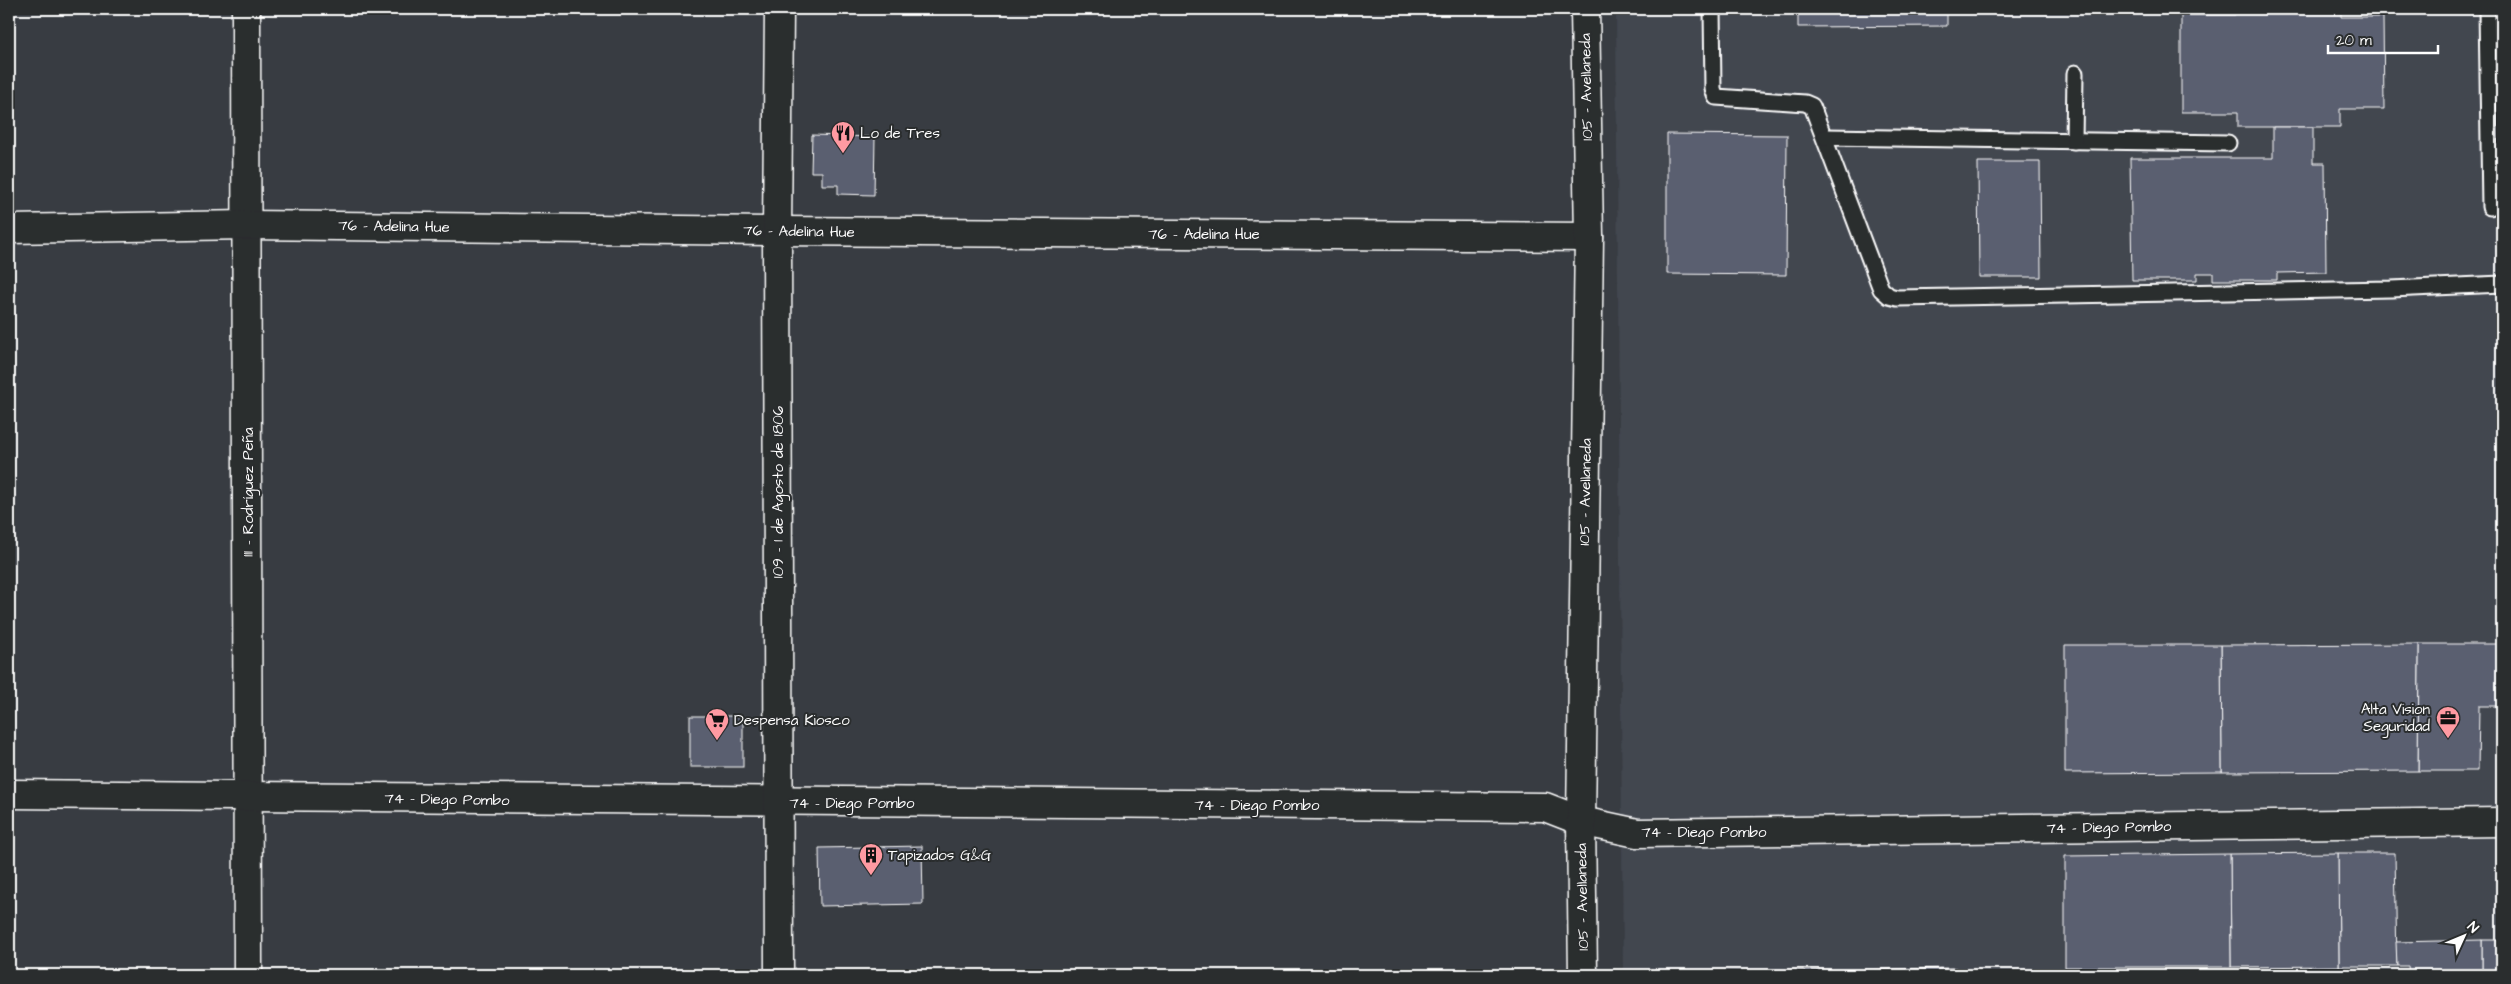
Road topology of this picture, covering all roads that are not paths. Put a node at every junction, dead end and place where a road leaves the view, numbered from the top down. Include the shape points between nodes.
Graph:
1 (246, 9) edge
2 (779, 9) edge
3 (1585, 9) edge
4 (1712, 9) edge
5 (2487, 9) edge
6 (2075, 72) dead end
7 (1825, 137) junction
8 (2074, 141) junction
9 (2228, 143) dead end
10 (2490, 207) dead end
11 (247, 225) junction
12 (9, 229) edge
13 (778, 231) junction
14 (1589, 237) junction
15 (2502, 284) edge
16 (9, 794) edge
17 (249, 798) junction
18 (779, 802) junction
19 (1581, 821) junction
20 (2502, 822) edge
21 (248, 975) edge
22 (779, 975) edge
23 (1583, 975) edge

1 - 11 street, 111 - Rodríguez Peña
2 - 13 street, 109 - 1 de Agosto de 1806
3 - 14 street, 105 - Avellaneda
4 - 7 lane via 1713,89 1716,97 1805,103 1812,106
5 - 10 lane
6 - 8 lane
7 - 8 lane
7 - 15 lane via 1881,289 1889,296 2392,289
8 - 9 lane
11 - 12 street, 76 - Adelina Hue
11 - 13 street, 76 - Adelina Hue
11 - 17 street, 111 - Rodríguez Peña
13 - 14 street, 76 - Adelina Hue
13 - 18 street, 109 - 1 de Agosto de 1806
14 - 19 street, 105 - Avellaneda
16 - 17 street, 74 - Diego Pombo
17 - 18 street, 74 - Diego Pombo
17 - 21 street, 111 - Rodríguez Peña
18 - 19 street, 74 - Diego Pombo via 1545,807
18 - 22 street, 109 - 1 de Agosto de 1806
19 - 20 street, 74 - Diego Pombo via 1637,833
19 - 23 street, 105 - Avellaneda

